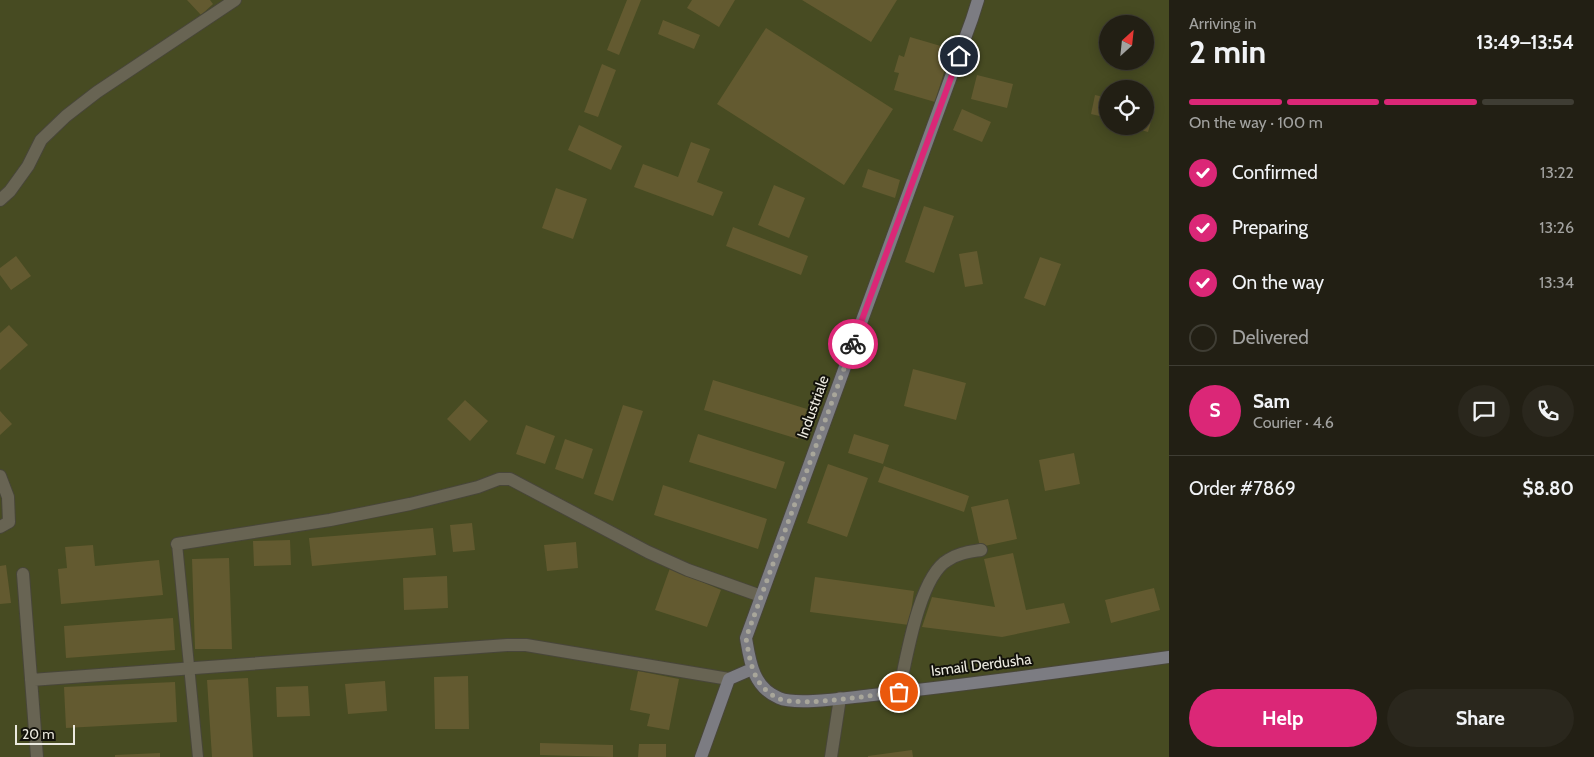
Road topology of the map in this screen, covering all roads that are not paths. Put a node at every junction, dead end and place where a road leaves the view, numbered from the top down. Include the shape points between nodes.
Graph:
1 (235, 0) edge
2 (978, 0) edge
3 (0, 200) edge
4 (0, 476) edge
5 (0, 527) edge
6 (177, 544) joint
7 (981, 550) dead end
8 (23, 574) dead end
9 (761, 596) junction
10 (1169, 657) edge
11 (190, 668) junction
12 (752, 669) junction
13 (729, 679) junction
14 (31, 680) junction
15 (899, 692) junction
16 (840, 698) junction
17 (37, 757) edge
18 (198, 757) edge
19 (701, 757) edge
20 (831, 757) edge

1 - 3 street via 66,116 41,140 28,166
2 - 9 main road, Industriale
4 - 5 street via 8,497 9,522
6 - 9 street via 330,520 510,479 648,552
6 - 11 lane
7 - 15 street via 946,560 934,573 916,618
8 - 14 street
9 - 12 main road, Industriale via 746,638
10 - 15 main road, Ismail Derdusha
11 - 13 street via 526,645
11 - 14 street
11 - 18 lane
12 - 13 main road
12 - 16 main road, Ismail Derdusha via 762,687 779,699
13 - 19 main road
14 - 17 street
15 - 16 main road, Ismail Derdusha
16 - 20 street

